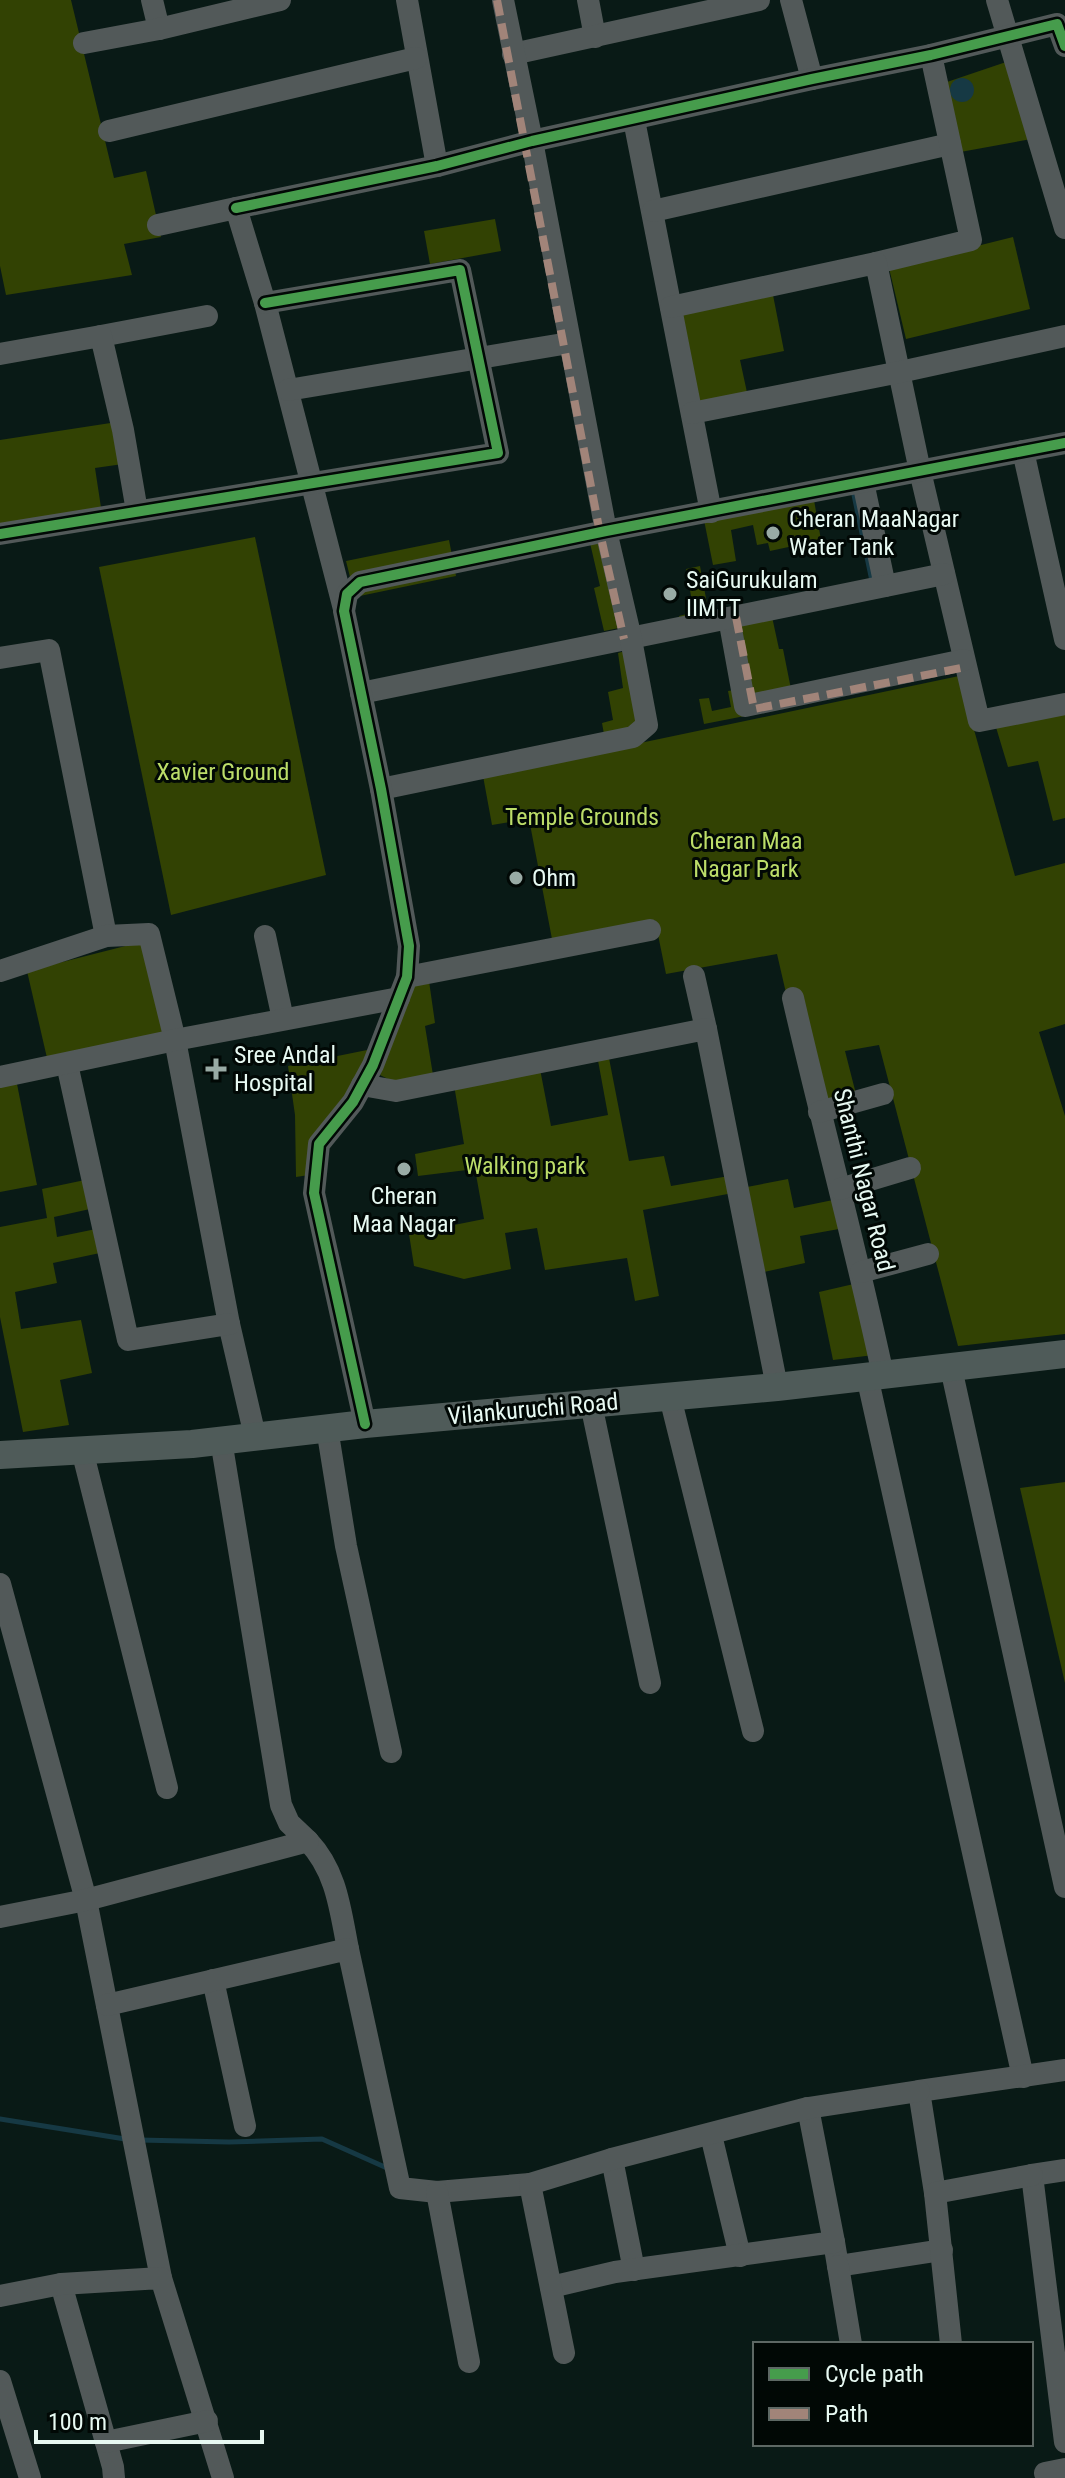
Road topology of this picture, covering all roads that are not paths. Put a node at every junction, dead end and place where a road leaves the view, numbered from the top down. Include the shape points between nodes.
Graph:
1 (152, 0) edge
2 (280, 0) edge
3 (407, 0) edge
4 (503, 0) edge
5 (588, 0) edge
6 (759, 0) edge
7 (791, 0) edge
8 (1000, 1) edge
9 (683, 9) edge
10 (159, 29) junction
11 (1008, 36) junction
12 (595, 37) junction
13 (84, 43) dead end
14 (1065, 46) edge
15 (513, 54) junction
16 (931, 55) junction
17 (416, 58) junction
18 (812, 79) junction
19 (634, 120) junction
20 (109, 131) dead end
21 (532, 141) junction
22 (950, 144) junction
23 (437, 166) junction
24 (236, 208) junction
25 (653, 211) junction
26 (158, 225) dead end
27 (1065, 228) edge
28 (876, 263) junction
29 (265, 303) junction
30 (671, 307) junction
31 (207, 316) dead end
32 (101, 336) junction
33 (1065, 336) edge
34 (569, 343) junction
35 (0, 354) edge
36 (477, 358) junction
37 (900, 372) junction
38 (288, 390) junction
39 (692, 413) junction
40 (1065, 443) edge
41 (1023, 451) junction
42 (920, 471) junction
43 (863, 482) junction
44 (312, 484) junction
45 (137, 511) junction
46 (711, 512) junction
47 (606, 531) junction
48 (0, 534) edge
49 (944, 574) junction
50 (885, 586) junction
51 (344, 611) junction
52 (729, 618) junction
53 (631, 638) junction
54 (1065, 639) edge
55 (0, 658) edge
56 (964, 660) junction
57 (361, 693) junction
58 (1065, 704) edge
59 (381, 789) junction
60 (650, 930) dead end
61 (106, 936) junction
62 (265, 936) dead end
63 (0, 971) edge
64 (694, 976) dead end
65 (403, 987) junction
66 (793, 998) dead end
67 (283, 1019) junction
68 (706, 1029) junction
69 (175, 1040) junction
70 (67, 1064) junction
71 (0, 1077) edge
72 (362, 1085) junction
73 (883, 1094) dead end
74 (819, 1112) junction
75 (910, 1168) dead end
76 (840, 1189) junction
77 (928, 1254) dead end
78 (861, 1272) junction
79 (229, 1324) junction
80 (1065, 1354) edge
81 (951, 1368) junction
82 (875, 1376) junction
83 (777, 1387) junction
84 (670, 1397) junction
85 (591, 1404) junction
86 (365, 1424) junction
87 (327, 1428) junction
88 (255, 1436) junction
89 (221, 1440) junction
90 (82, 1450) junction
91 (0, 1455) edge
92 (0, 1584) edge
93 (650, 1683) dead end
94 (753, 1731) dead end
95 (391, 1752) dead end
96 (167, 1788) dead end
97 (308, 1841) junction
98 (1065, 1887) edge
99 (86, 1900) junction
100 (0, 1917) edge
101 (348, 1949) junction
102 (213, 1980) junction
103 (107, 2005) junction
104 (1065, 2070) edge
105 (1023, 2077) junction
106 (919, 2091) junction
107 (808, 2108) junction
108 (245, 2126) dead end
109 (711, 2135) junction
110 (612, 2159) junction
111 (1065, 2170) edge
112 (1032, 2175) junction
113 (530, 2184) junction
114 (437, 2192) junction
115 (935, 2193) junction
116 (834, 2242) junction
117 (942, 2250) junction
118 (740, 2256) junction
119 (838, 2266) junction
120 (634, 2270) junction
121 (161, 2278) junction
122 (61, 2284) junction
123 (551, 2287) junction
124 (0, 2296) edge
125 (851, 2342) edge
126 (951, 2342) edge
127 (564, 2353) dead end
128 (469, 2362) dead end
129 (0, 2381) edge
130 (207, 2421) junction
131 (106, 2442) junction
132 (1065, 2442) edge
133 (30, 2478) edge
134 (114, 2478) edge
135 (223, 2478) edge

1 - 10 street
2 - 10 street
3 - 17 street
4 - 15 street
5 - 12 street
6 - 9 street
7 - 18 street
8 - 11 street
9 - 12 street
10 - 13 street
11 - 14 street via 1057,24
11 - 16 street
11 - 27 street
12 - 15 street
15 - 21 street
16 - 18 street
16 - 22 street
17 - 20 street
17 - 23 street
18 - 19 street
19 - 21 street
19 - 25 street
21 - 23 street
21 - 34 street
22 - 25 street
22 - 28 street via 971,240
23 - 24 street
24 - 26 street
24 - 29 street
25 - 30 street
28 - 30 street
28 - 37 street
29 - 36 street via 460,270
29 - 38 street
30 - 39 street
31 - 32 street
32 - 35 street
32 - 45 street
33 - 37 street
34 - 36 street
34 - 47 street
36 - 38 street
36 - 44 street via 498,453
37 - 39 street
37 - 42 street
38 - 44 street
39 - 46 street
40 - 41 street
41 - 42 street
41 - 54 street
42 - 43 street
42 - 49 street
43 - 46 street
43 - 50 street
44 - 45 street
44 - 51 street
45 - 48 street
46 - 47 street
47 - 51 street via 360,582 347,594
47 - 53 street
49 - 50 street
49 - 56 street
50 - 52 street
51 - 57 street
52 - 53 street
52 - 56 street via 745,706
53 - 57 street
53 - 59 street via 647,725 633,737
55 - 61 street via 49,650
56 - 58 street via 979,721
57 - 59 street
59 - 65 street via 409,946
60 - 65 street
61 - 63 street
61 - 69 street via 149,934
62 - 67 street
64 - 68 street
65 - 67 street
65 - 72 street
66 - 74 street, Shanthi Nagar Road
67 - 69 street
68 - 72 street via 396,1091
68 - 83 street
69 - 70 street
69 - 79 street
70 - 71 street
70 - 79 street via 128,1340
72 - 86 street via 319,1144 314,1193
73 - 74 street
74 - 76 street, Shanthi Nagar Road
75 - 76 street
76 - 78 street, Shanthi Nagar Road
77 - 78 street
78 - 82 street, Shanthi Nagar Road
79 - 88 street
80 - 81 main road, Vilankuruchi Road
81 - 82 main road, Vilankuruchi Road
81 - 98 street
82 - 83 main road, Vilankuruchi Road
82 - 105 street, Shanthi Nagar Road
83 - 84 main road, Vilankuruchi Road
84 - 85 main road, Vilankuruchi Road
84 - 94 street
85 - 86 main road, Vilankuruchi Road
85 - 93 street
86 - 87 main road, Vilankuruchi Road
87 - 88 main road, Vilankuruchi Road
87 - 95 street via 346,1546
88 - 89 main road, Vilankuruchi Road
89 - 90 main road, Vilankuruchi Road
89 - 97 street via 281,1805 289,1823
90 - 91 main road, Vilankuruchi Road
90 - 96 street
92 - 99 street
97 - 99 street
97 - 101 street via 330,1873
99 - 100 street
99 - 103 street
101 - 102 street
101 - 114 street via 400,2188
102 - 103 street
102 - 108 street
103 - 121 street
104 - 105 street
105 - 106 street
106 - 107 street
106 - 115 street
107 - 109 street
107 - 116 street
109 - 110 street
109 - 118 street
110 - 113 street
110 - 120 street
111 - 112 street
112 - 115 street
112 - 132 street
113 - 114 street
113 - 123 street
114 - 128 street
115 - 117 street
116 - 118 street
116 - 119 street
117 - 119 street
117 - 126 street
118 - 120 street
119 - 125 street
120 - 123 street
121 - 122 street
121 - 130 street
122 - 124 street
122 - 131 street
123 - 127 street
129 - 133 street
130 - 131 street
130 - 135 street
131 - 134 street

